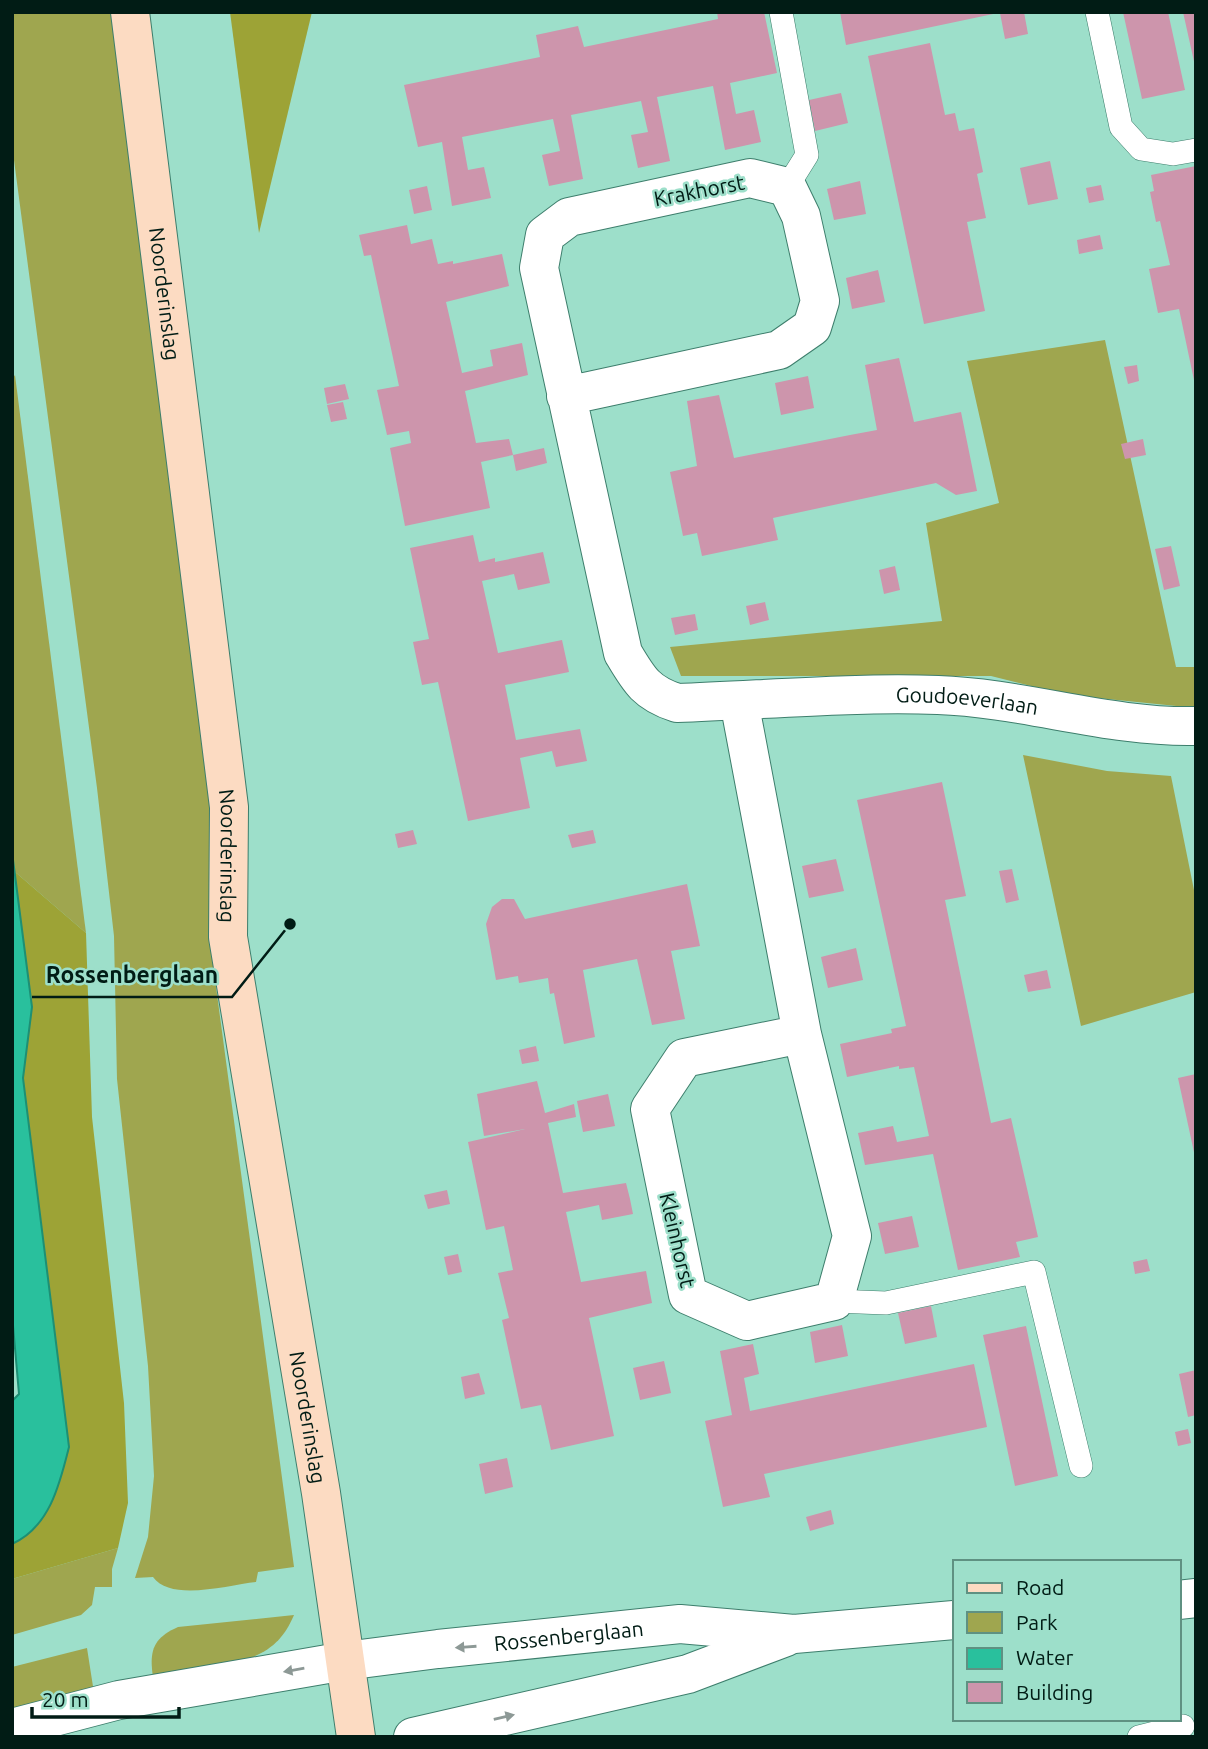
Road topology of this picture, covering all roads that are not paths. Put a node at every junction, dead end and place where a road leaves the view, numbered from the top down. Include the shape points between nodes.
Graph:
1 (130, 12) edge
2 (781, 12) edge
3 (1097, 12) edge
4 (1196, 150) edge
5 (787, 187) junction
6 (566, 396) junction
7 (739, 701) junction
8 (1196, 726) edge
9 (802, 1034) junction
10 (834, 1301) junction
11 (1081, 1466) dead end
12 (953, 1620) edge
13 (794, 1634) junction
14 (345, 1661) junction
15 (1183, 1726) dead end
16 (12, 1728) edge
17 (356, 1737) edge
18 (413, 1737) edge
19 (1139, 1737) edge

1 - 14 main road, Noorderinslag via 229,807 228,937
2 - 5 lane via 807,155
3 - 4 lane via 1121,127 1141,149 1173,154
5 - 6 street via 801,216 820,301 812,327 779,350
5 - 6 street, Krakhorst via 750,178 569,218 545,235 540,268
6 - 7 street, Krakhorst via 623,653 655,696 677,703
7 - 8 street, Goudoeverlaan via 938,695 1031,705 1155,727
7 - 9 street
9 - 10 street via 852,1236
9 - 10 street, Kleinhorst via 684,1058 650,1109 688,1295 747,1321
10 - 11 lane via 886,1303 1034,1272
12 - 13 street, Rossenberglaan
13 -> 14 street, Rossenberglaan via 680,1624
18 -> 13 street, Rossenberglaan via 688,1674
14 -> 16 street, Rossenberglaan via 119,1700
14 - 17 main road, Noorderinslag
15 - 19 lane

